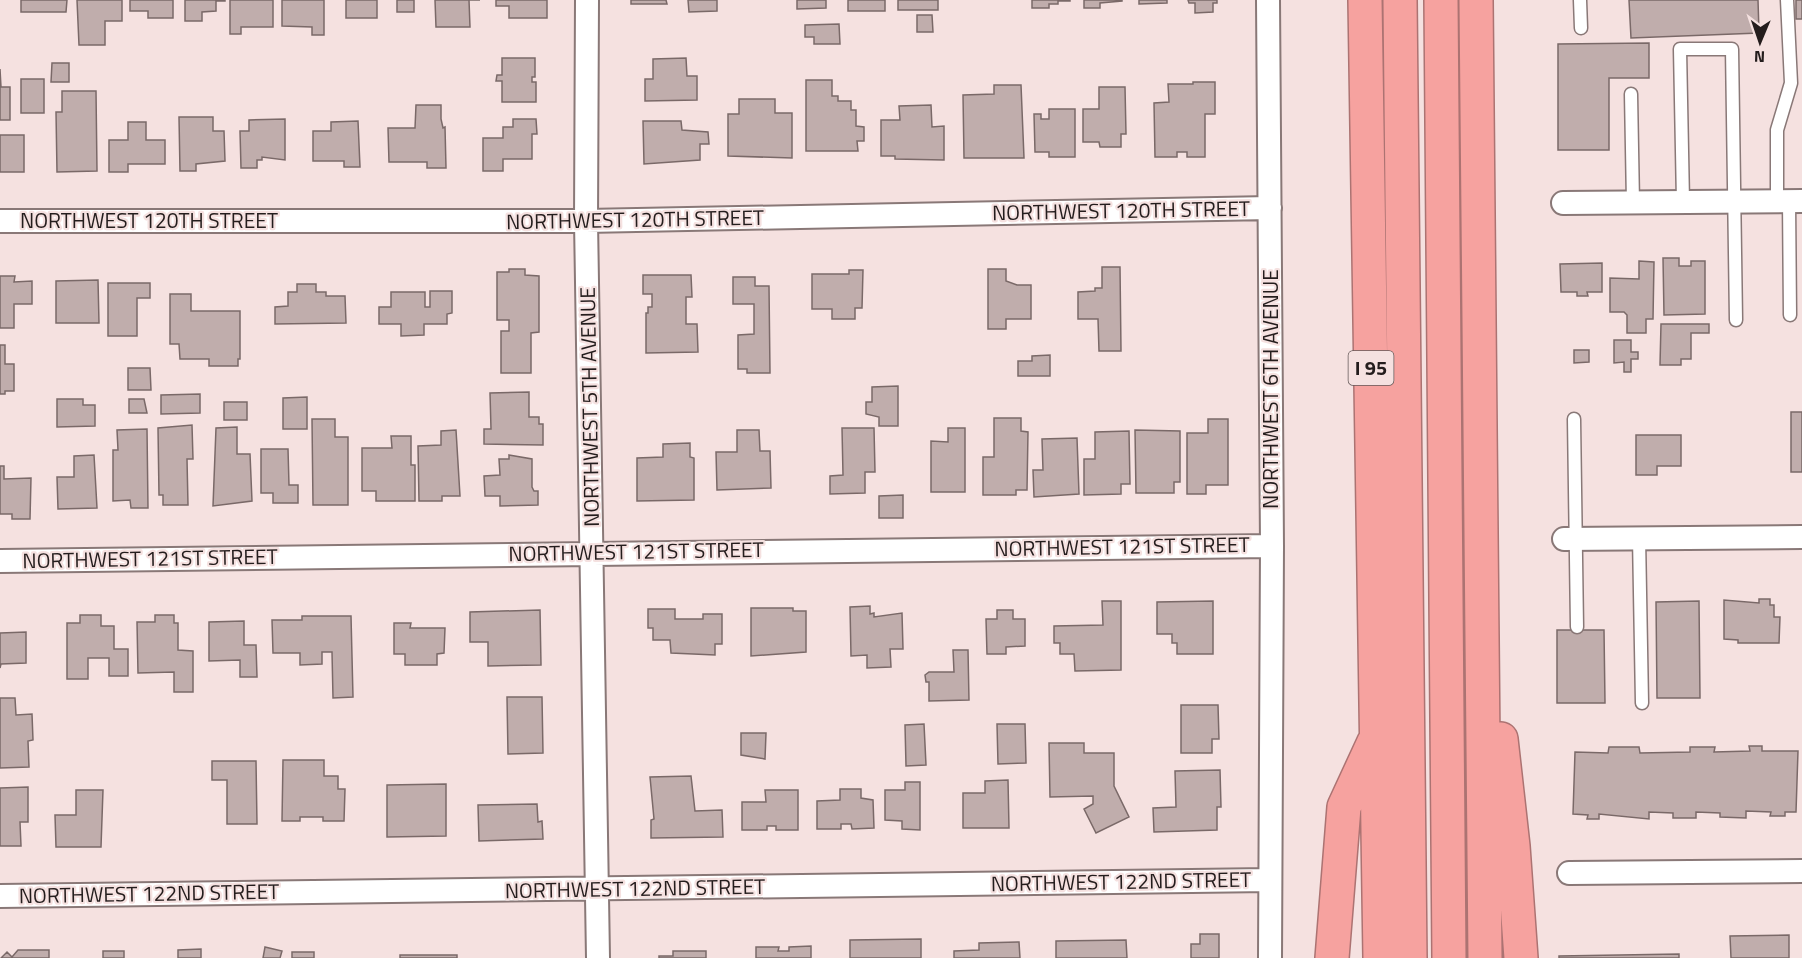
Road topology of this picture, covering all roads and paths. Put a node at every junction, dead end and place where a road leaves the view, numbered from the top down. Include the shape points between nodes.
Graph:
1 (587, 0) edge
2 (1268, 0) edge
3 (1365, 0) edge
4 (1400, 0) edge
5 (1441, 0) edge
6 (1476, 0) edge
7 (1580, 0) edge
8 (1787, 0) edge
9 (1581, 28) dead end
10 (1796, 75) edge
11 (1631, 94) dead end
12 (1734, 201) junction
13 (1789, 201) edge
14 (1633, 202) junction
15 (1683, 202) junction
16 (1563, 203) dead end
17 (1270, 208) junction
18 (0, 221) edge
19 (586, 221) junction
20 (1790, 315) dead end
21 (1736, 320) dead end
22 (1574, 419) dead end
23 (1640, 537) junction
24 (1802, 537) edge
25 (1570, 539) junction
26 (1272, 546) junction
27 (592, 552) junction
28 (1481, 557) junction
29 (0, 561) edge
30 (1577, 627) dead end
31 (1642, 703) dead end
32 (1377, 735) junction
33 (1802, 871) edge
34 (1569, 873) dead end
35 (1269, 880) junction
36 (598, 890) junction
37 (0, 896) edge
38 (598, 958) edge
39 (1270, 958) edge
40 (1332, 958) edge
41 (1380, 958) edge
42 (1410, 958) edge
43 (1449, 958) edge
44 (1485, 958) edge
45 (1521, 958) edge

1 - 19 street, NORTHWEST 5TH AVENUE
2 - 17 street, NORTHWEST 6TH AVENUE
3 - 32 highway, I 95
4 - 42 highway
5 - 43 highway
6 - 28 highway
7 - 9 lane
8 - 10 lane
10 - 13 lane via 1777,130
11 - 14 lane
12 - 13 street
12 - 15 street
12 - 15 lane via 1732,49 1680,49
12 - 21 lane
13 - 20 lane
14 - 15 street
14 - 16 street
17 - 19 street, NORTHWEST 120TH STREET
17 - 26 street, NORTHWEST 6TH AVENUE
18 - 19 street, NORTHWEST 120TH STREET
19 - 27 street, NORTHWEST 5TH AVENUE
22 - 25 lane
23 - 24 street
23 - 25 street
23 - 31 lane
25 - 30 lane
26 - 27 street, NORTHWEST 121ST STREET
26 - 35 street, NORTHWEST 6TH AVENUE
27 - 29 street, NORTHWEST 121ST STREET
27 - 36 street, NORTHWEST 5TH AVENUE
28 - 44 highway
28 - 45 highway via 1513,846
32 - 40 highway via 1344,807
32 - 41 highway, I 95
33 - 34 street
35 - 36 street, NORTHWEST 122ND STREET
35 - 39 street, NORTHWEST 6TH AVENUE
36 - 37 street, NORTHWEST 122ND STREET
36 - 38 street, NORTHWEST 5TH AVENUE

